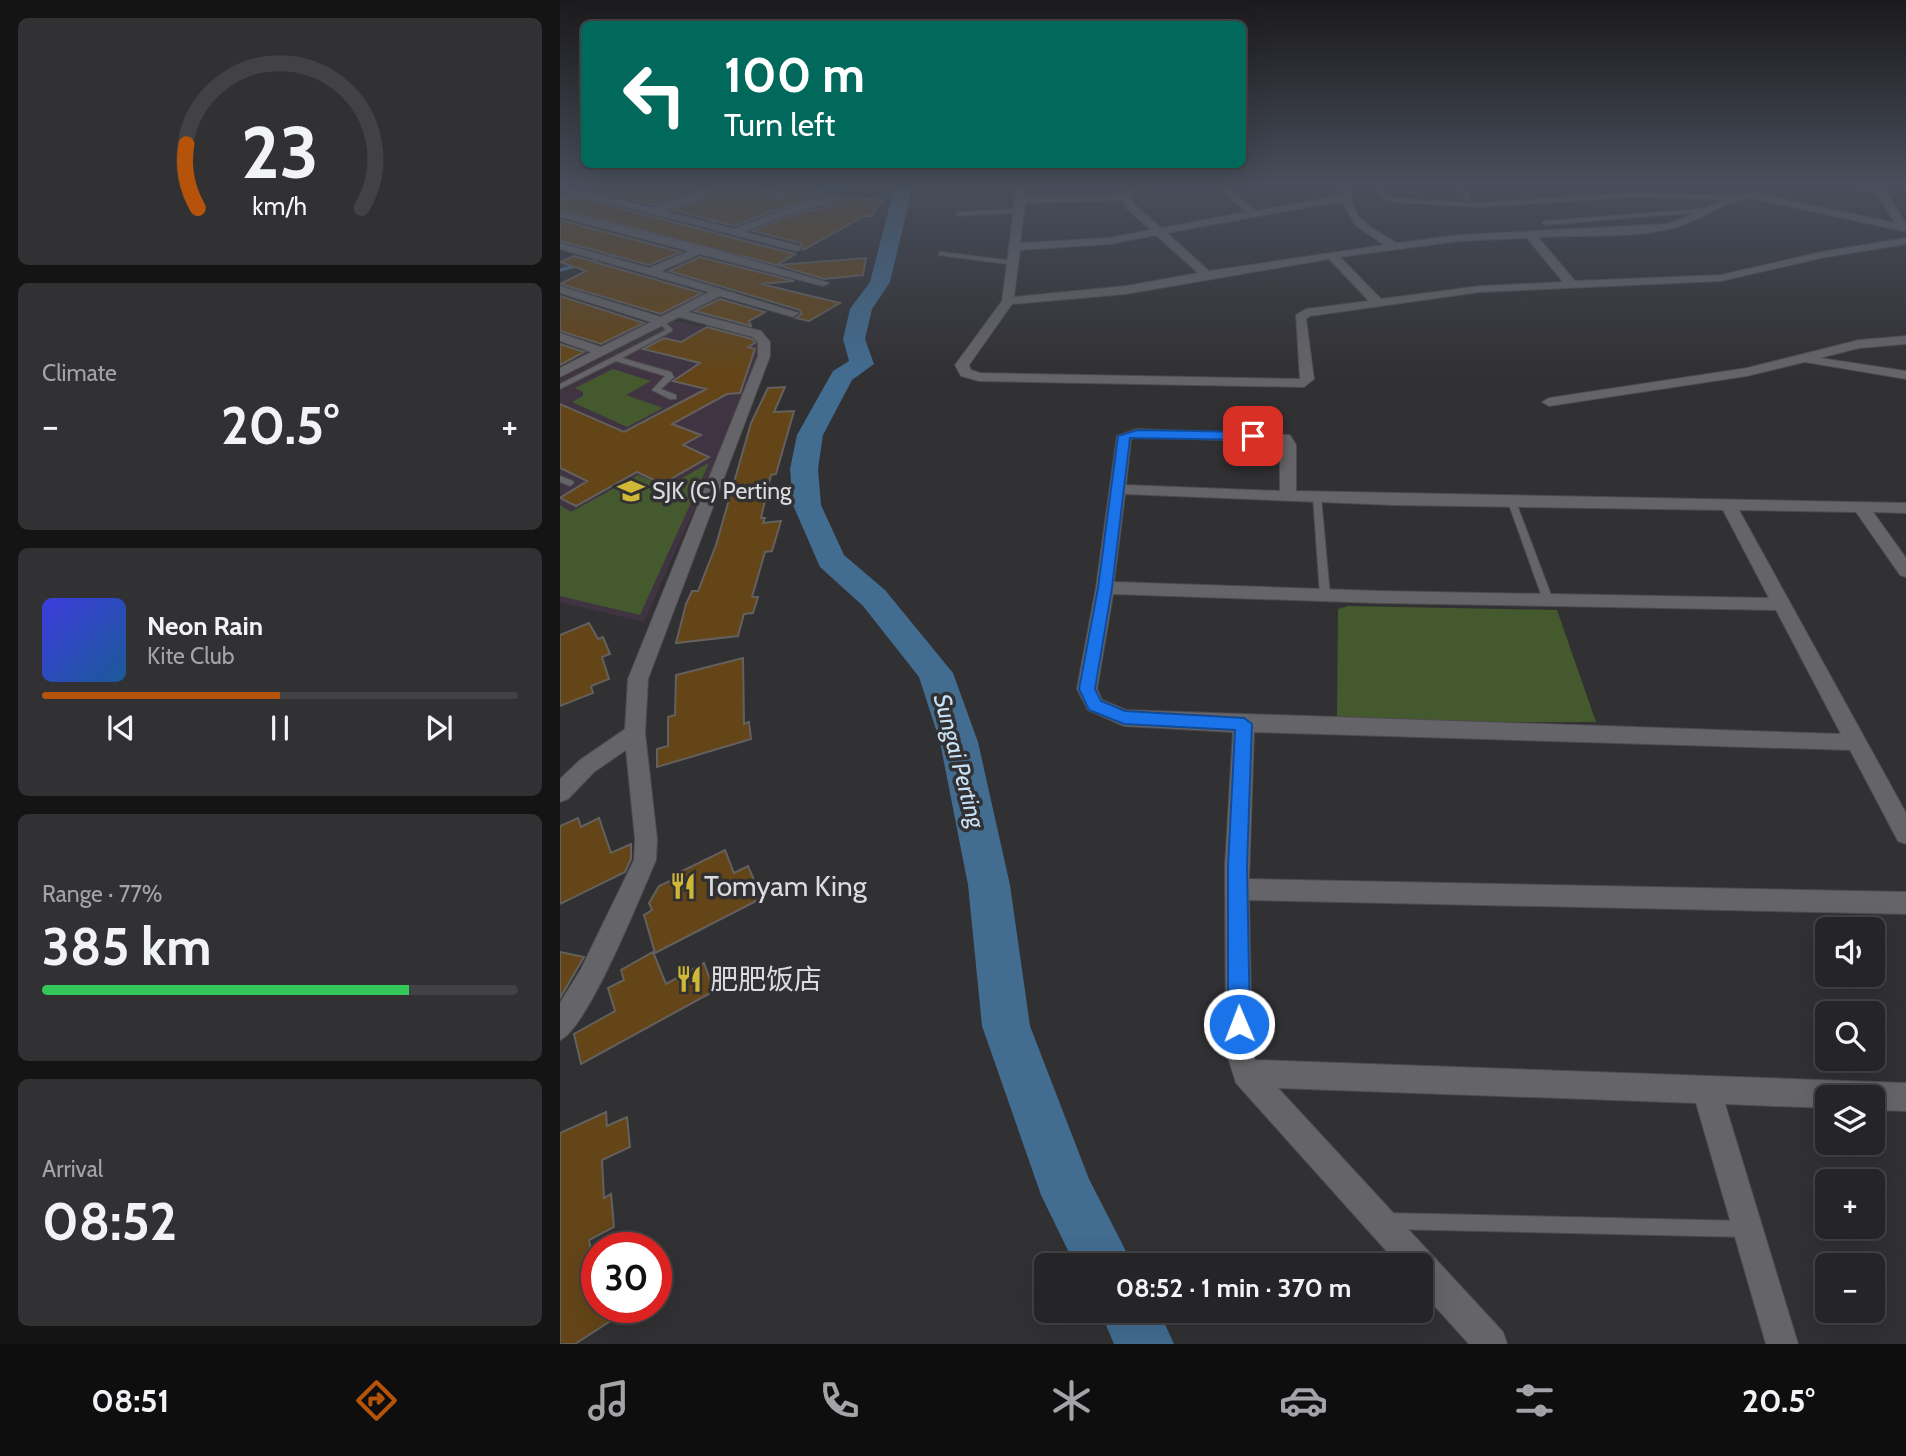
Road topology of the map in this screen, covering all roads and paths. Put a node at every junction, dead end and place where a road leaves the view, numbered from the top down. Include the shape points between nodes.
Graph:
1 (1016, 247) edge
2 (689, 248) edge
3 (707, 248) edge
4 (1176, 248) edge
5 (1382, 248) edge
6 (1541, 248) edge
7 (1849, 248) edge
8 (562, 249) edge
9 (700, 251) junction
10 (941, 254) dead end
11 (1331, 255) junction
12 (1014, 263) junction
13 (652, 271) junction
14 (1207, 275) junction
15 (823, 283) dead end
16 (1570, 283) junction
17 (560, 289) edge
18 (717, 293) junction
19 (1008, 301) junction
20 (1376, 301) junction
21 (793, 313) dead end
22 (669, 317) junction
23 (560, 337) edge
24 (1906, 340) edge
25 (602, 352) junction
26 (615, 358) junction
27 (1800, 359) junction
28 (560, 373) edge
29 (1906, 375) edge
30 (560, 387) edge
31 (673, 397) dead end
32 (1549, 402) dead end
33 (560, 479) edge
34 (570, 483) dead end
35 (1117, 489) junction
36 (1288, 495) junction
37 (1317, 497) junction
38 (1512, 502) junction
39 (1728, 505) junction
40 (1861, 507) junction
41 (1906, 508) edge
42 (1906, 571) edge
43 (1105, 588) junction
44 (1325, 596) junction
45 (1548, 600) junction
46 (1782, 604) junction
47 (1244, 724) junction
48 (635, 733) junction
49 (1855, 742) junction
50 (560, 793) edge
51 (1906, 834) edge
52 (1237, 889) junction
53 (1906, 903) edge
54 (560, 1027) edge
55 (1245, 1073) junction
56 (1707, 1092) junction
57 (1906, 1097) edge
58 (1378, 1220) junction
59 (1748, 1229) junction
60 (1408, 1253) edge
61 (1433, 1280) edge
62 (1491, 1344) edge
63 (1783, 1344) edge

1 - 12 street
2 - 9 street
3 - 9 street
4 - 14 street
5 - 11 street
6 - 16 street
7 - 16 street via 1721,278
8 - 13 street
9 - 13 street
9 - 15 street
10 - 12 lane
11 - 14 street
11 - 20 street
12 - 19 street
13 - 18 street
14 - 19 street via 1126,290
16 - 20 street
17 - 22 street
18 - 21 street
18 - 22 street
19 - 20 street via 962,365 966,373 991,378 1304,383 1300,316
22 - 25 street
22 - 26 lane via 670,330
22 - 48 street via 757,334 765,349 757,379 643,660
23 - 25 street
24 - 27 street via 1871,342
25 - 28 street
26 - 30 lane
26 - 31 lane via 668,374 656,390
27 - 29 street
27 - 32 street via 1747,372
33 - 34 lane
35 - 36 street
35 - 36 street via 1122,442 1128,434 1279,437 1288,441
35 - 43 street
36 - 37 street
37 - 38 street
37 - 44 lane
38 - 39 street
38 - 45 lane
39 - 40 street
39 - 46 street
40 - 41 street
40 - 42 street
43 - 44 street
43 - 47 street via 1087,689 1095,705 1124,718
44 - 45 street
45 - 46 street
46 - 49 street
47 - 49 street
47 - 52 street
48 - 50 street via 587,766
48 - 54 street via 645,860 590,978
49 - 51 street
52 - 53 street
52 - 55 street via 1239,1051
55 - 56 street
55 - 58 street
56 - 57 street
56 - 59 street
58 - 59 lane
58 - 60 street
59 - 63 street
61 - 62 street

